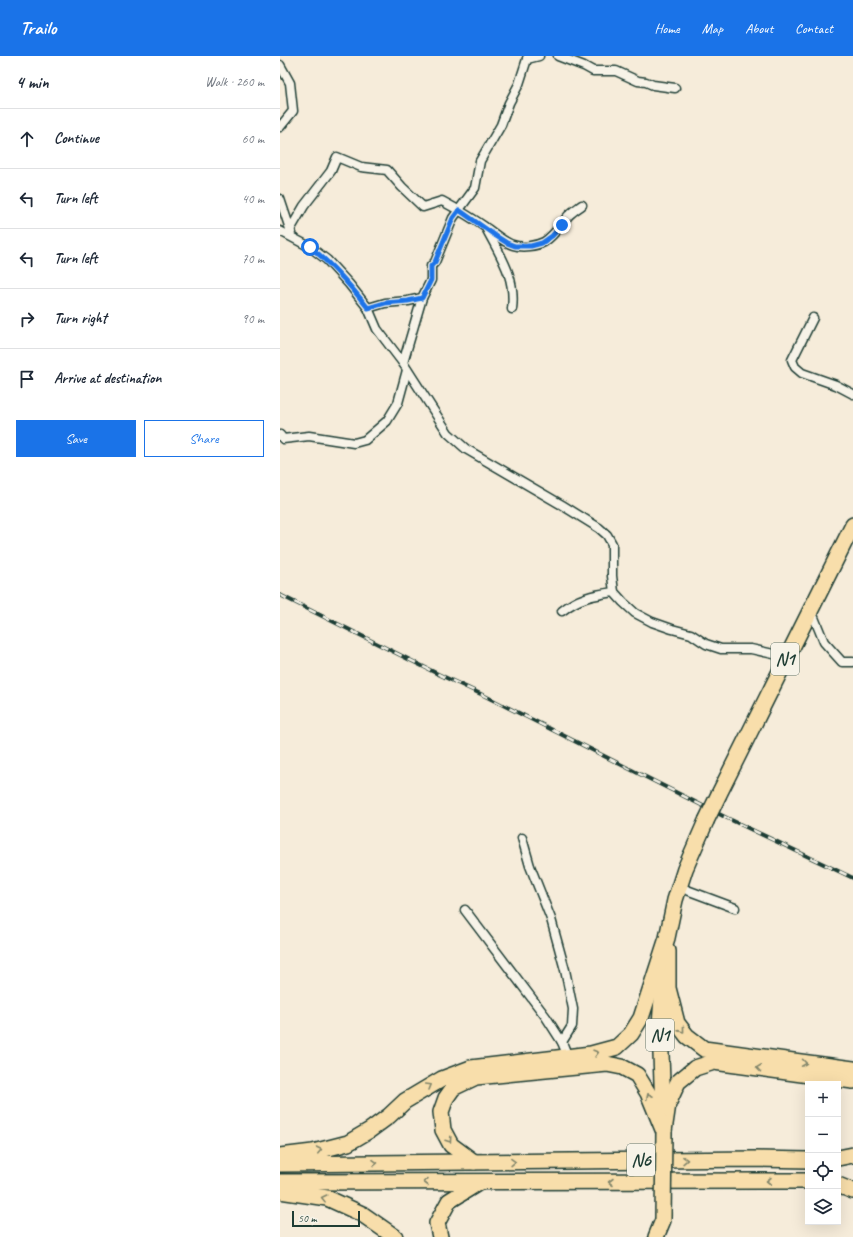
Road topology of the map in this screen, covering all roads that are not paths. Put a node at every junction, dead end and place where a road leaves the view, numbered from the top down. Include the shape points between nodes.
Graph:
1 (539, 56) edge
2 (558, 56) edge
3 (527, 58) edge
4 (280, 65) edge
5 (675, 88) dead end
6 (280, 127) edge
7 (280, 199) edge
8 (582, 206) dead end
9 (459, 210) junction
10 (485, 227) junction
11 (290, 230) junction
12 (280, 231) edge
13 (294, 238) junction
14 (422, 298) junction
15 (368, 308) junction
16 (512, 309) dead end
17 (813, 318) dead end
18 (405, 367) junction
19 (853, 394) edge
20 (281, 438) edge
21 (853, 525) edge
22 (614, 592) junction
23 (810, 610) junction
24 (562, 611) dead end
25 (787, 657) junction
26 (853, 662) edge
27 (522, 838) dead end
28 (679, 887) junction
29 (735, 908) dead end
30 (465, 910) dead end
31 (668, 938) junction
32 (562, 1042) junction
33 (568, 1057) junction
34 (853, 1069) edge
35 (853, 1081) edge
36 (664, 1132) junction
37 (853, 1155) edge
38 (280, 1156) edge
39 (841, 1158) edge
40 (841, 1159) edge
41 (805, 1160) edge
42 (853, 1161) edge
43 (474, 1162) junction
44 (280, 1164) edge
45 (805, 1181) edge
46 (841, 1181) edge
47 (853, 1181) edge
48 (280, 1182) edge
49 (479, 1182) junction
50 (841, 1186) edge
51 (280, 1191) edge
52 (853, 1191) edge
53 (663, 1220) junction
54 (395, 1237) edge
55 (440, 1237) edge
56 (656, 1237) edge
57 (663, 1237) edge
58 (668, 1237) edge

1 - 3 street
2 - 5 street via 593,71 616,71 638,81
3 - 9 street via 501,125 480,162 475,188
4 - 6 street via 290,83 294,110
7 - 11 street
8 - 10 street via 570,214 552,236 542,243 531,246 507,243
9 - 10 street
9 - 11 street via 442,201 423,207 387,170 360,167 337,157 331,171 304,206
9 - 14 street via 431,266 431,280
10 - 16 street via 511,278
11 - 13 street
12 - 13 street
13 - 15 street via 327,260
14 - 15 street
14 - 18 street
15 - 18 street via 377,329
17 - 19 street via 792,360 795,367 802,373
18 - 20 street via 398,403 387,421 365,440 354,443 309,436
18 - 22 street via 448,433 466,449 599,528 607,536 612,544
21 - 23 highway, N1
22 - 24 street via 582,598
22 - 25 street via 635,612 652,622 690,634 706,644 721,649 750,650
23 - 25 highway, N1
23 - 26 street via 824,642 842,662
25 - 28 highway, N1, bridge via 706,821
27 - 32 street via 551,919 570,993 573,1009 572,1026
28 - 29 street
28 - 31 highway, N1
30 - 32 street via 517,977
33 -> 31 highway via 591,1054 617,1046 631,1034 641,1018
31 -> 34 highway via 668,988 677,1023 687,1036 704,1050
31 - 36 highway, N1 via 660,1025
32 - 33 street
38 -> 33 highway via 313,1152 348,1143 384,1120 405,1100 442,1079 471,1068
35 -> 36 highway via 714,1062 695,1068 678,1082 668,1104
36 -> 43 highway via 641,1081 637,1075 622,1067 607,1064 476,1077 453,1088 441,1112 443,1130 451,1145
36 - 53 highway, bridge
37 - 39 highway
40 - 42 highway
43 -> 41 highway, N6
44 -> 43 highway, N6
45 -> 49 highway, N6
46 - 47 highway
49 -> 48 highway, N6
49 - 55 highway via 449,1201 437,1223
50 - 52 highway
54 -> 51 highway via 362,1214 327,1198
53 - 56 highway
53 - 57 highway
53 - 58 highway

